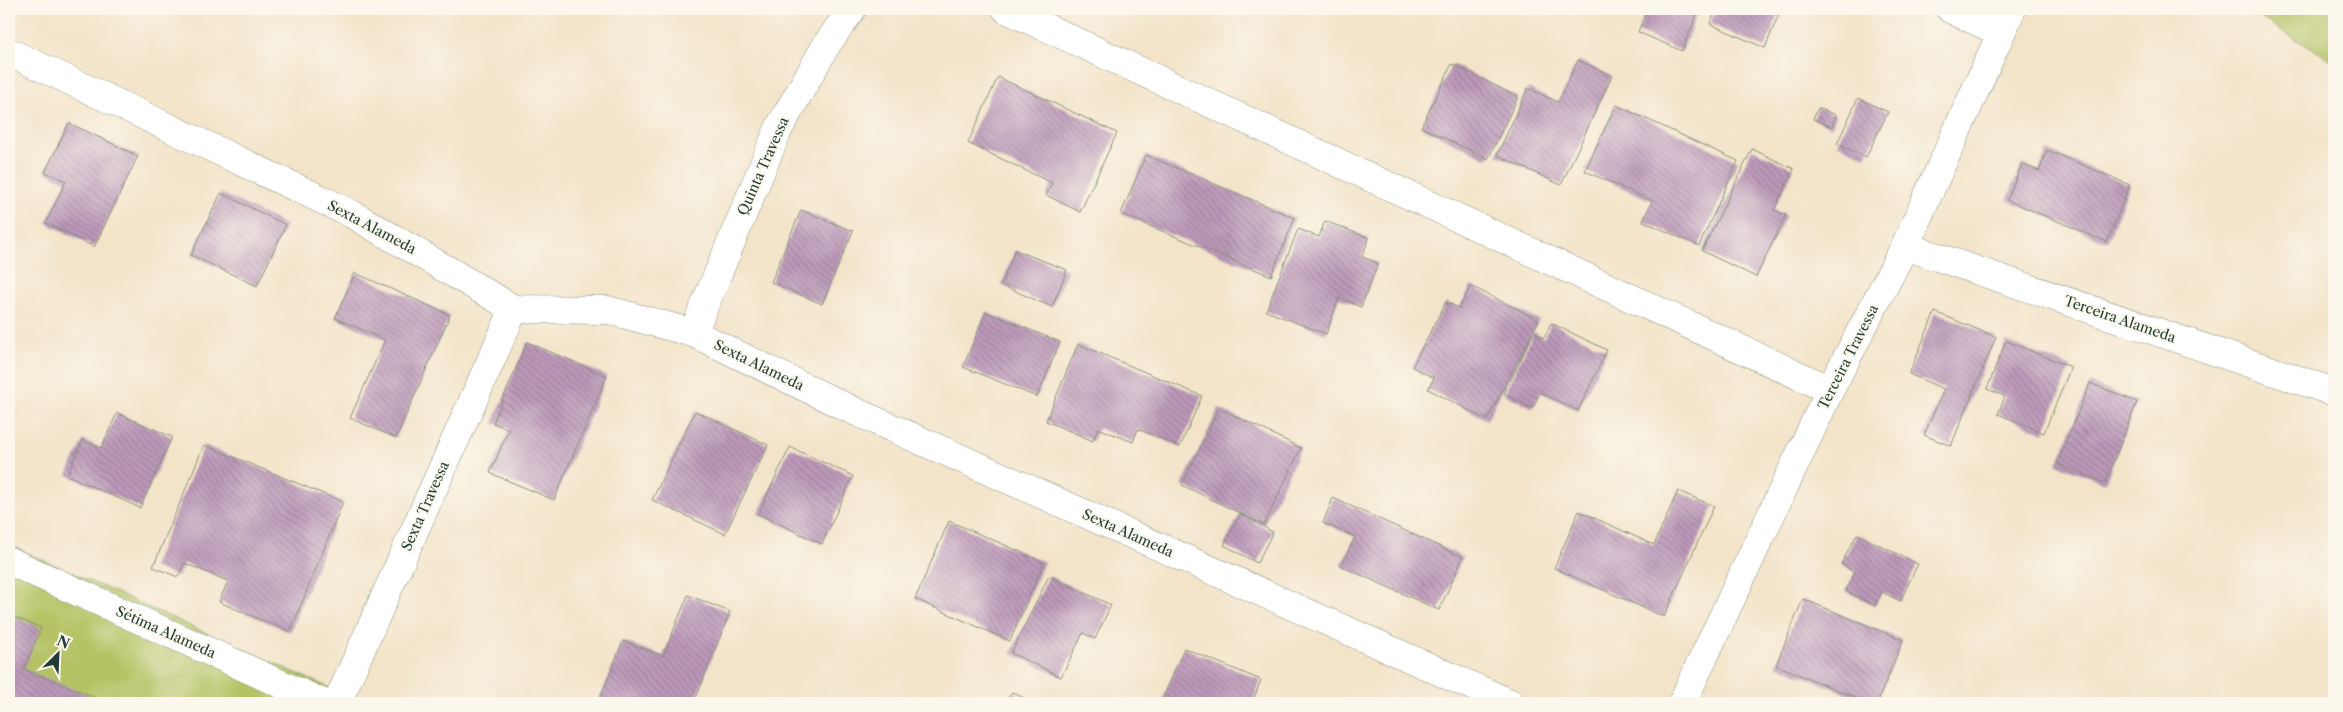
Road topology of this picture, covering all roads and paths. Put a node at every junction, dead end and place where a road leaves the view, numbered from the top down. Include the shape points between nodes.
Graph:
1 (852, 9) edge
2 (1006, 9) edge
3 (1950, 9) edge
4 (2006, 20) edge
5 (9, 52) edge
6 (1905, 246) junction
7 (514, 309) junction
8 (693, 333) junction
9 (1830, 390) junction
10 (2334, 392) edge
11 (9, 561) edge
12 (323, 703) edge
13 (337, 703) edge
14 (1510, 703) edge
15 (1682, 703) edge

1 - 8 street, Quinta Travessa via 827,44 779,128
2 - 9 street
3 - 4 street
4 - 6 street, Terceira Travessa
5 - 7 street, Sexta Alameda via 352,214
6 - 9 street, Terceira Travessa
6 - 10 street, Terceira Alameda
7 - 8 street, Sexta Alameda via 608,310
7 - 13 street, Sexta Travessa
8 - 14 street, Sexta Alameda via 854,411
9 - 15 street, Terceira Travessa
11 - 12 street, Sétima Alameda

